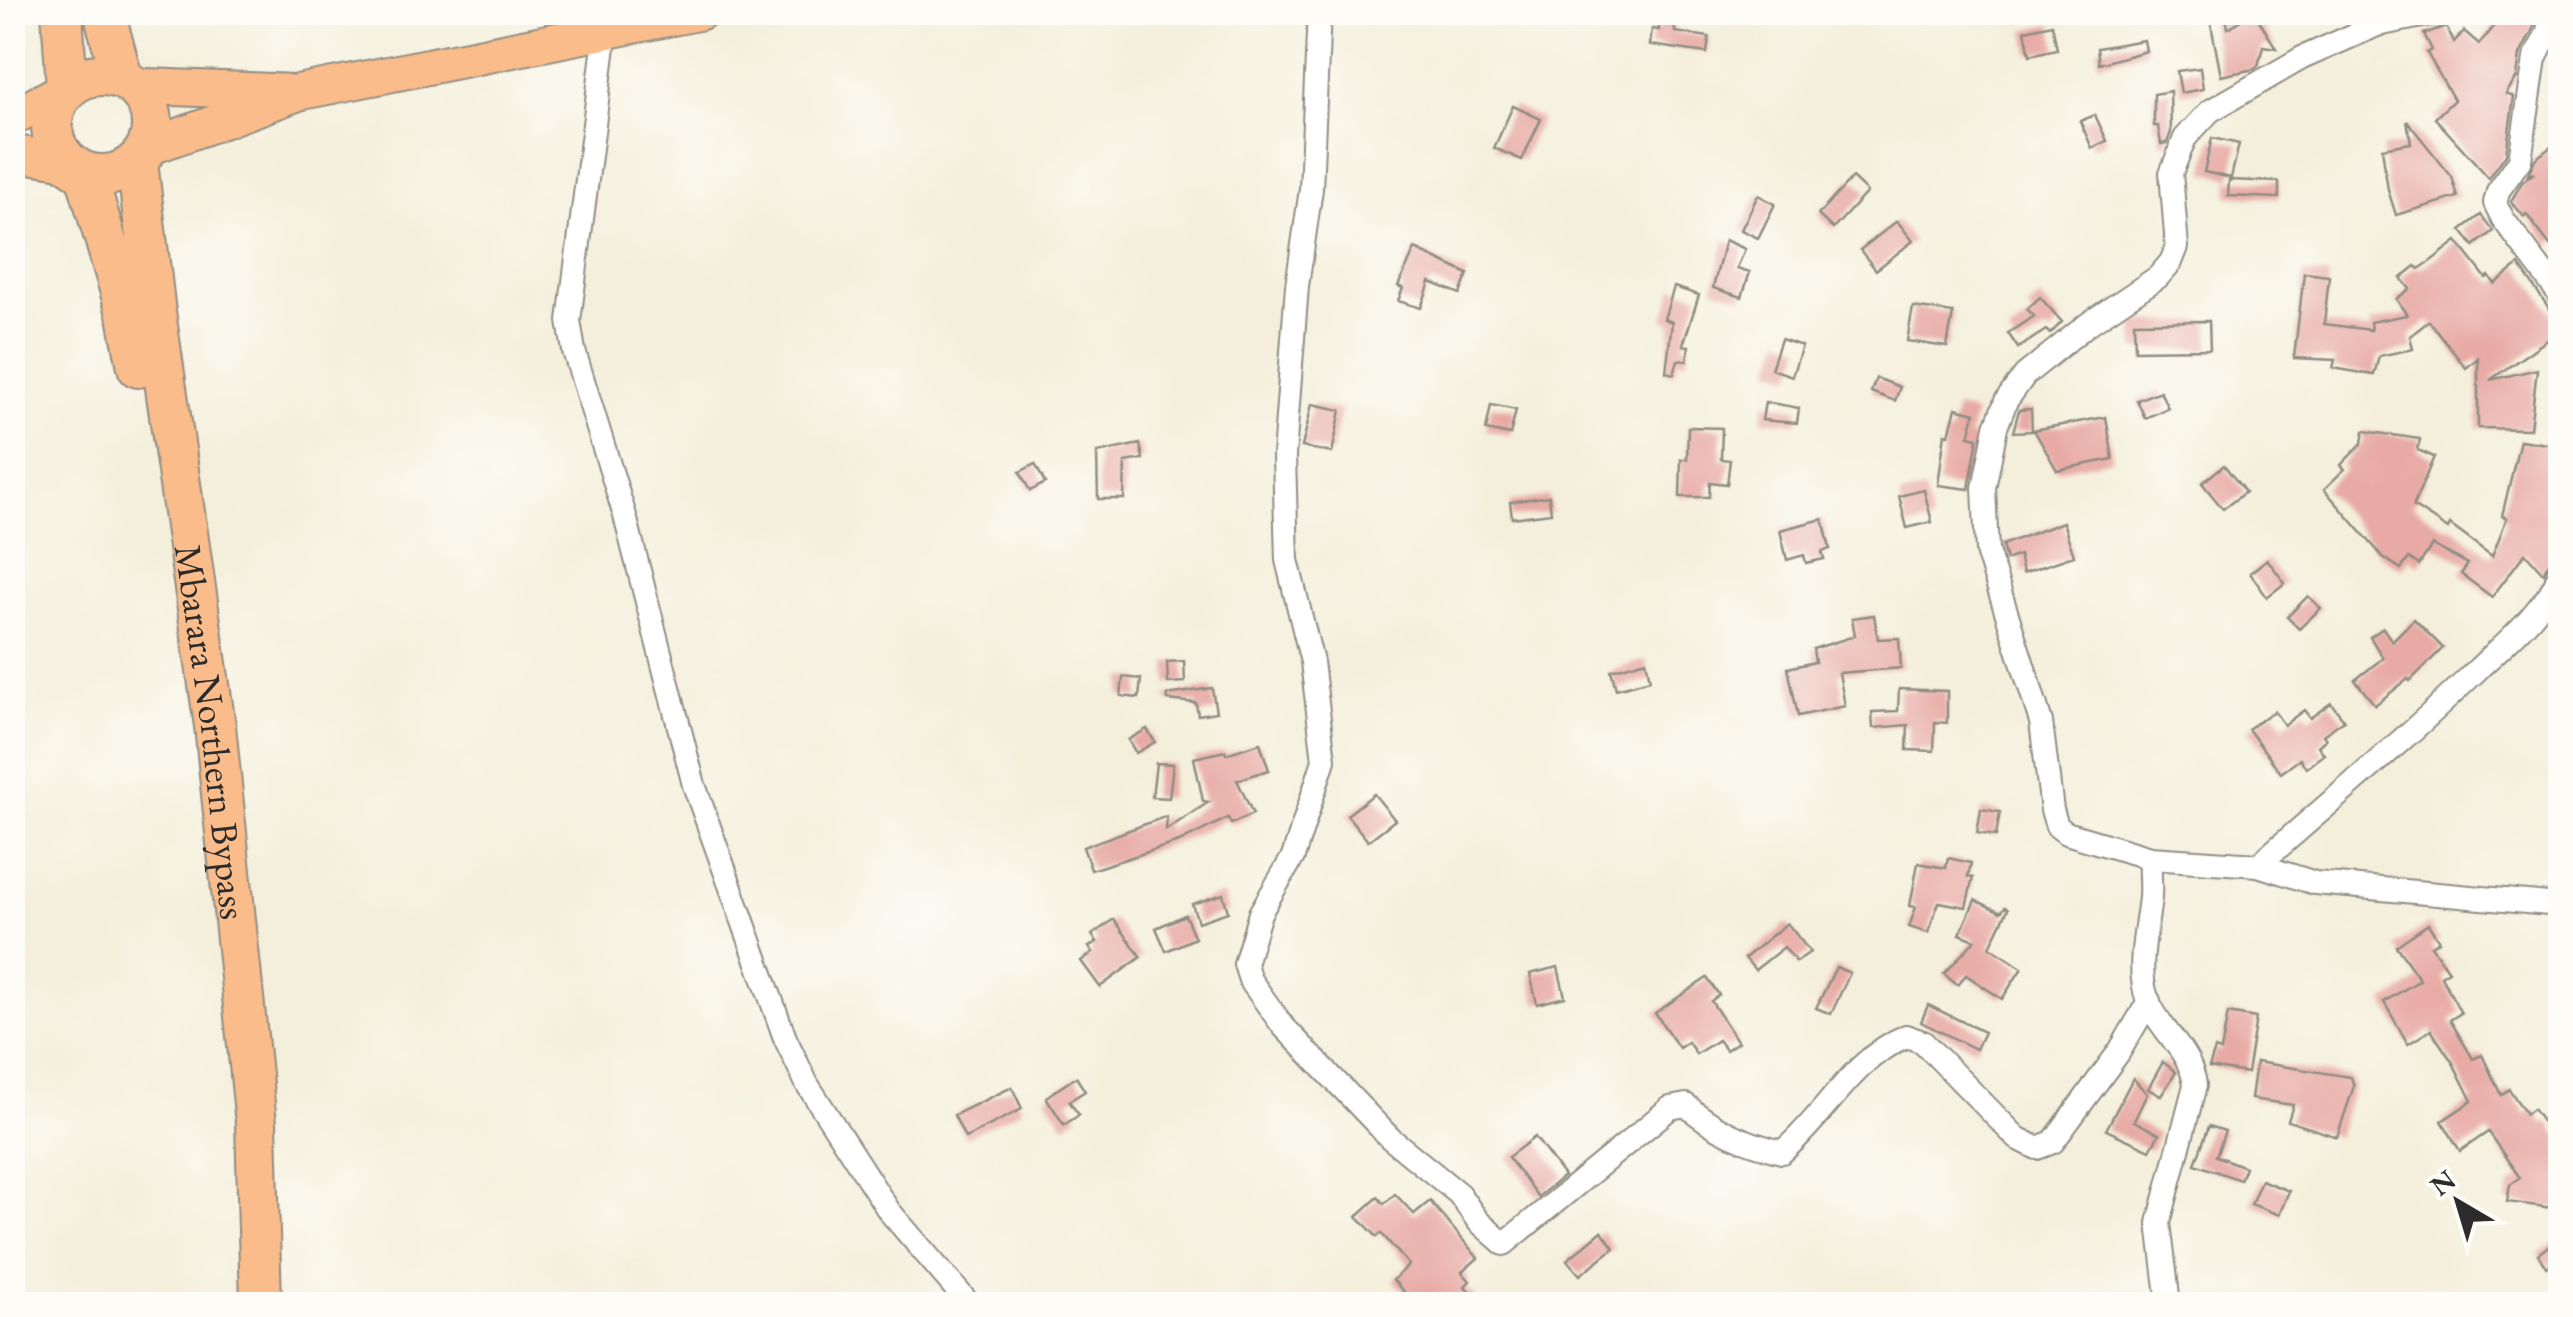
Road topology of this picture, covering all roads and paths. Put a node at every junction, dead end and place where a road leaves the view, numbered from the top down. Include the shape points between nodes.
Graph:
1 (62, 12) edge
2 (104, 12) edge
3 (700, 12) edge
4 (1319, 12) edge
5 (2442, 12) edge
6 (2551, 12) edge
7 (606, 30) junction
8 (128, 82) junction
9 (68, 88) junction
10 (300, 92) junction
11 (12, 118) edge
12 (12, 153) edge
13 (142, 155) junction
14 (76, 167) junction
15 (2560, 295) edge
16 (2560, 571) edge
17 (2150, 858) junction
18 (2258, 865) junction
19 (2560, 905) edge
20 (2149, 1001) junction
21 (238, 1304) edge
22 (261, 1304) edge
23 (969, 1304) edge
24 (2169, 1304) edge

1 - 9 highway
2 - 8 highway, Mbarara Northern Bypass
3 - 7 main road
4 - 20 street via 1311,189 1284,456 1287,560 1312,662 1324,760 1293,857 1260,914 1245,964 1283,1026 1504,1244 1670,1108 1686,1105 1707,1124 1782,1152 1873,1057 1906,1036 1923,1042 2017,1138 2037,1148 2052,1142
5 - 17 street via 2362,32 2210,111 2186,138 2171,172 2177,247 2171,262 2025,376 1996,427 1984,488 1987,551 2042,722 2058,826
6 - 15 street via 2535,58 2520,160 2495,204
7 - 10 main road
7 - 23 street via 569,321 694,785 784,1038 807,1084 890,1211
8 - 9 highway via 93,75
8 - 10 main road
8 - 13 highway, Mbarara Northern Bypass via 152,115
9 - 11 main road
9 - 14 highway, Mbarara Northern Bypass via 52,132
10 - 13 main road
12 - 14 main road
13 - 14 highway via 118,173
13 - 22 highway, Mbarara Northern Bypass via 215,726 256,1123
14 - 21 highway, Mbarara Northern Bypass via 128,316 150,421 192,731 232,1125
16 - 18 street via 2543,602 2479,668
17 - 18 street
17 - 20 street via 2143,955
18 - 19 street via 2314,882
20 - 24 street via 2193,1066 2195,1085 2160,1223

